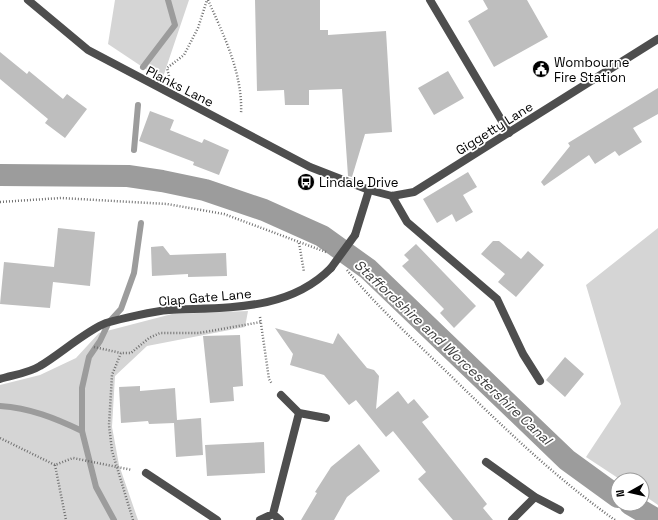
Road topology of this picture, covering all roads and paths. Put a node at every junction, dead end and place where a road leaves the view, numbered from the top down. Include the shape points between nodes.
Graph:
1 (28, 0) edge
2 (208, 0) edge
3 (430, 0) edge
4 (658, 39) edge
5 (173, 96) junction
6 (241, 131) junction
7 (509, 133) junction
8 (333, 176) joint
9 (369, 190) junction
10 (392, 196) junction
11 (0, 202) edge
12 (299, 243) junction
13 (331, 254) dead end
14 (345, 267) dead end
15 (311, 284) junction
16 (257, 305) junction
17 (261, 322) junction
18 (104, 348) dead end
19 (121, 353) junction
20 (0, 379) edge
21 (540, 381) dead end
22 (281, 395) joint
23 (299, 413) junction
24 (326, 418) dead end
25 (0, 438) edge
26 (486, 462) dead end
27 (55, 465) junction
28 (116, 467) junction
29 (146, 473) dead end
30 (535, 497) junction
31 (560, 510) dead end
32 (273, 514) junction
33 (66, 520) edge
34 (133, 520) edge
35 (217, 520) edge
36 (260, 520) edge
37 (280, 520) edge
38 (512, 520) edge
39 (615, 520) edge

1 - 5 street, Planks Lane via 88,50
2 - 5 path via 198,28 184,55 167,68
2 - 6 path via 226,41 237,75 241,99
3 - 7 street
4 - 7 street, Giggetty Lane
5 - 6 street, Planks Lane
6 - 8 street, Planks Lane via 310,167
7 - 10 street, Giggetty Lane via 414,192
8 - 9 street, Giggetty Lane
9 - 10 street, Giggetty Lane
9 - 15 street, Clap Gate Lane, bridge via 355,235 323,277
10 - 21 street via 407,222 497,299 523,354
11 - 12 path via 61,198 167,204 224,214
12 - 13 path
12 - 15 path via 304,274
14 - 39 path via 371,299 471,396 543,462
15 - 16 street, Clap Gate Lane via 282,298
16 - 17 path
16 - 20 street, Clap Gate Lane via 167,310 105,324 39,367
17 - 19 path via 199,333 160,333 149,338 131,353
17 - 22 path via 269,380
18 - 19 path
19 - 28 path via 112,375 110,425
22 - 23 street
23 - 24 street
23 - 32 street
25 - 27 path
26 - 30 street
27 - 28 path via 74,458 78,461
27 - 33 path
28 - 34 path
29 - 35 street
30 - 31 street
30 - 38 street
32 - 36 street
32 - 37 street

